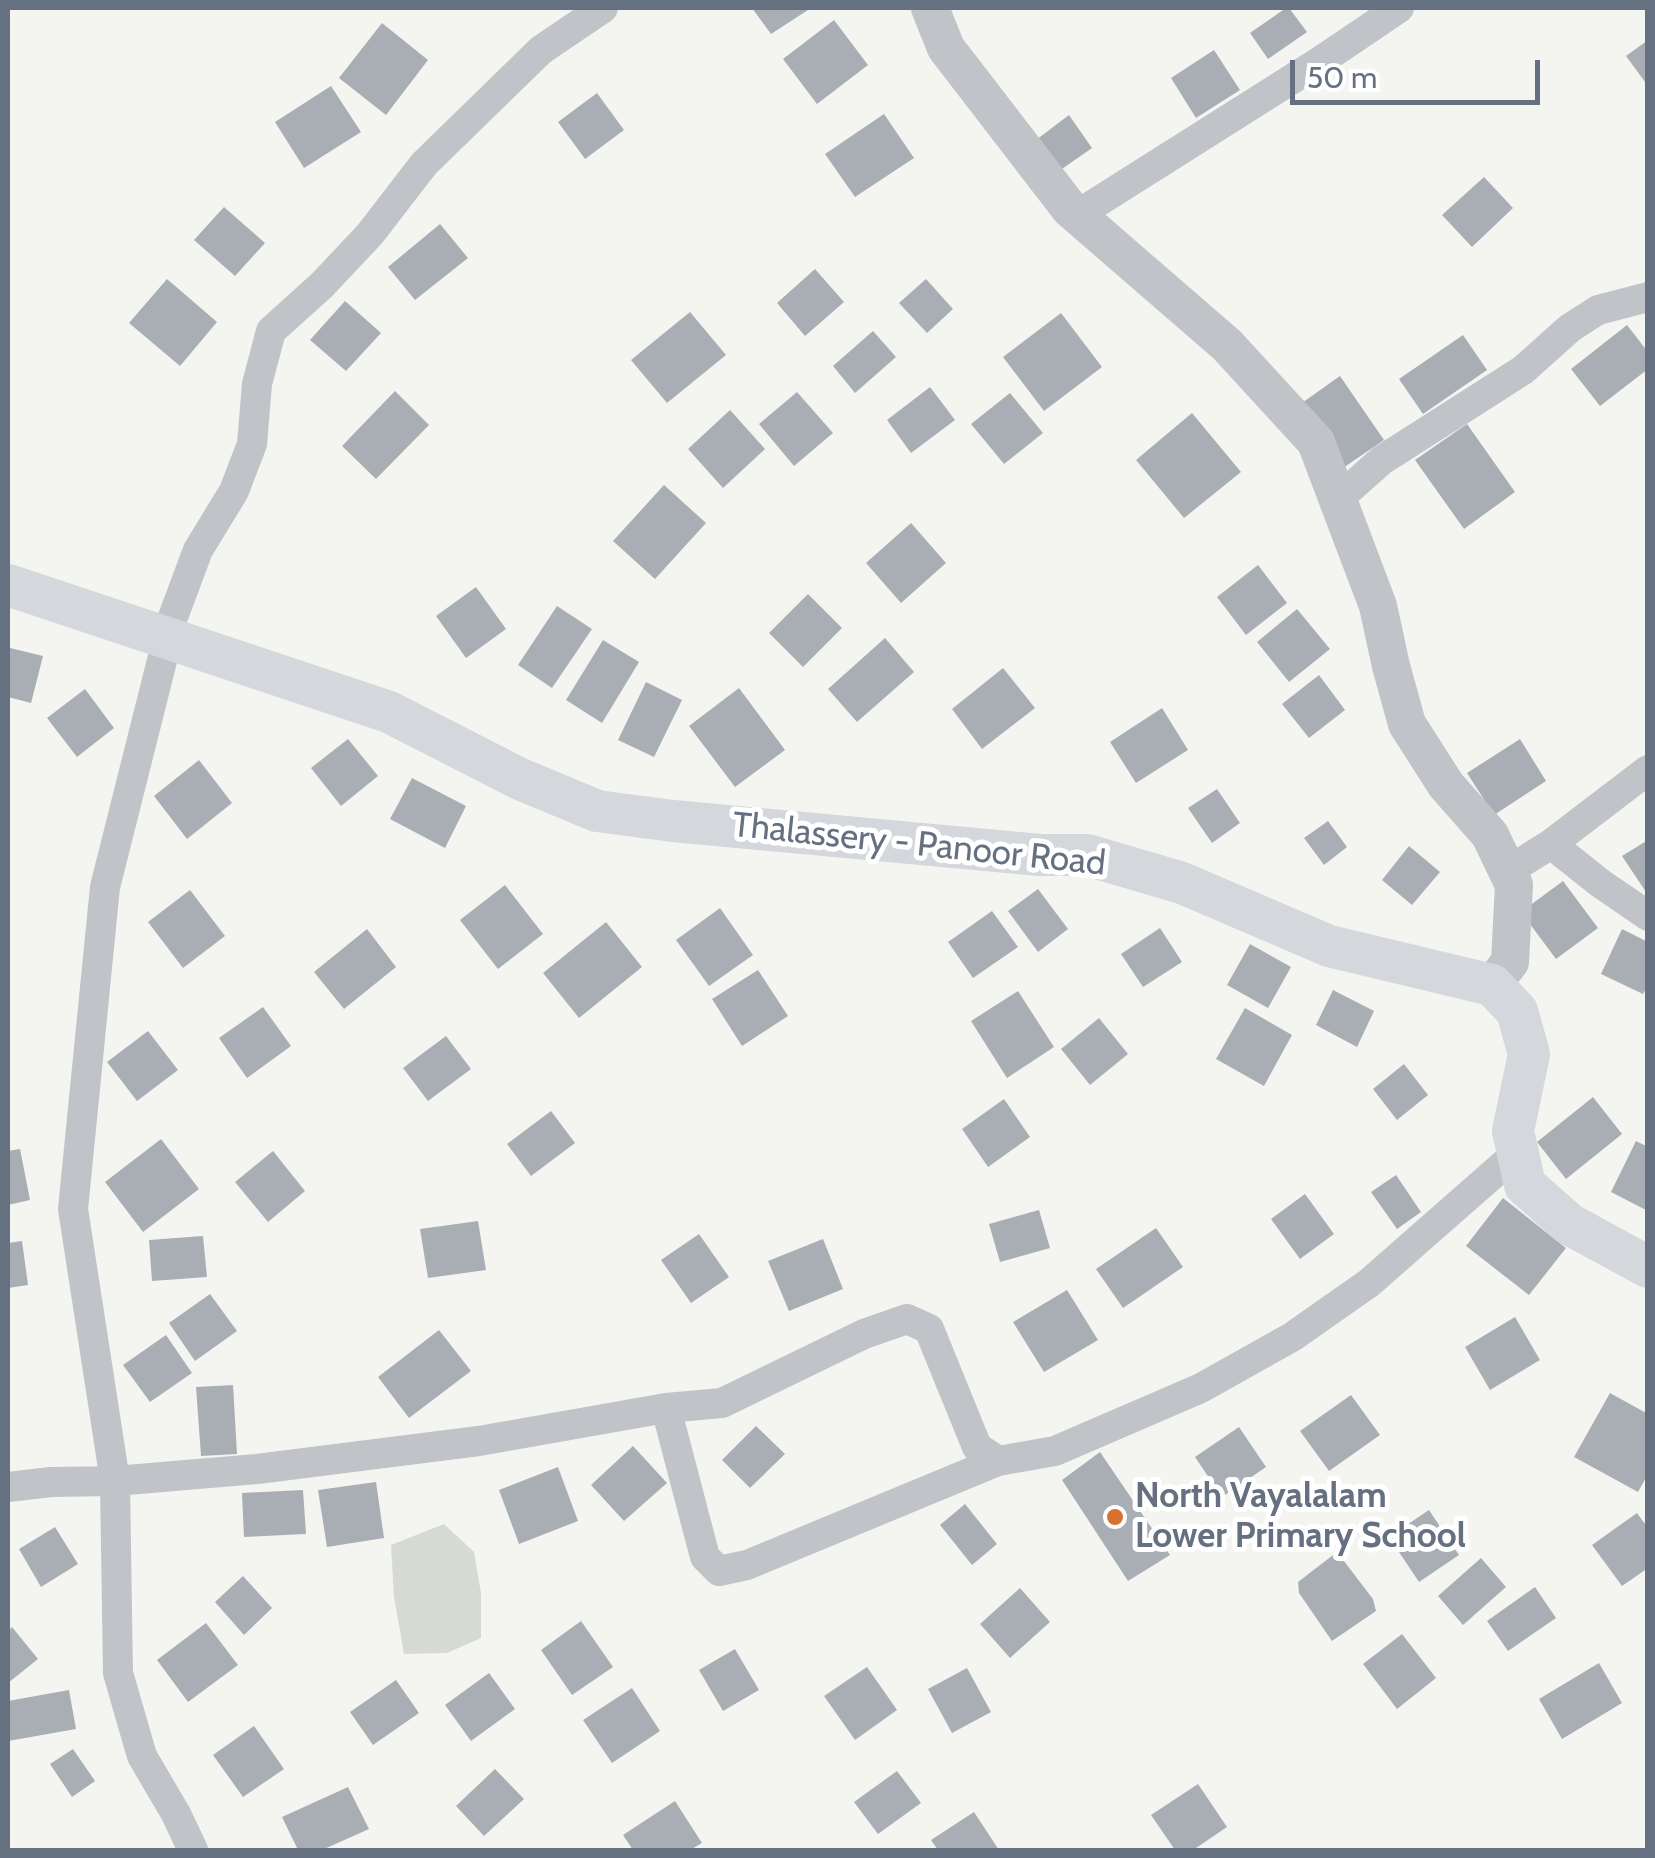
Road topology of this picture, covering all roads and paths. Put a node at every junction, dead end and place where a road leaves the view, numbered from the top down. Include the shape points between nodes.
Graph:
1 (603, 8) edge
2 (930, 8) edge
3 (1399, 8) edge
4 (1077, 215) junction
5 (1648, 296) edge
6 (1338, 500) junction
7 (8, 585) edge
8 (166, 639) junction
9 (1648, 770) edge
10 (1551, 844) junction
11 (1508, 871) junction
12 (1648, 916) edge
13 (1492, 985) junction
14 (1517, 1153) junction
15 (1648, 1267) edge
16 (666, 1408) junction
17 (998, 1461) junction
18 (115, 1481) junction
19 (8, 1487) edge
20 (193, 1850) edge

1 - 8 street via 541,50 436,152 370,234 272,331 257,384 252,444 234,491 198,550
2 - 4 street via 946,48
3 - 4 street
4 - 6 street via 1228,345 1316,442
5 - 6 street via 1598,310 1570,328 1523,370 1382,460
6 - 11 street via 1378,606 1407,724 1490,835
7 - 8 main road, Thalassery - Panoor Road
8 - 13 main road, Thalassery - Panoor Road via 389,712 597,811 1087,855 1182,883 1329,946
8 - 18 street via 104,887 73,1209
9 - 10 street
10 - 11 street
10 - 12 street
11 - 13 street via 1514,884 1510,962
13 - 14 main road via 1517,1011 1529,1054 1513,1131
14 - 15 main road via 1525,1185 1569,1224
14 - 17 street via 1369,1283 1292,1337 1201,1388 1055,1451
16 - 17 street via 722,1403 907,1319 930,1328 977,1446
16 - 17 street via 705,1558 718,1571 747,1565
16 - 18 street via 479,1441
18 - 19 street
18 - 20 street via 118,1672 142,1756

